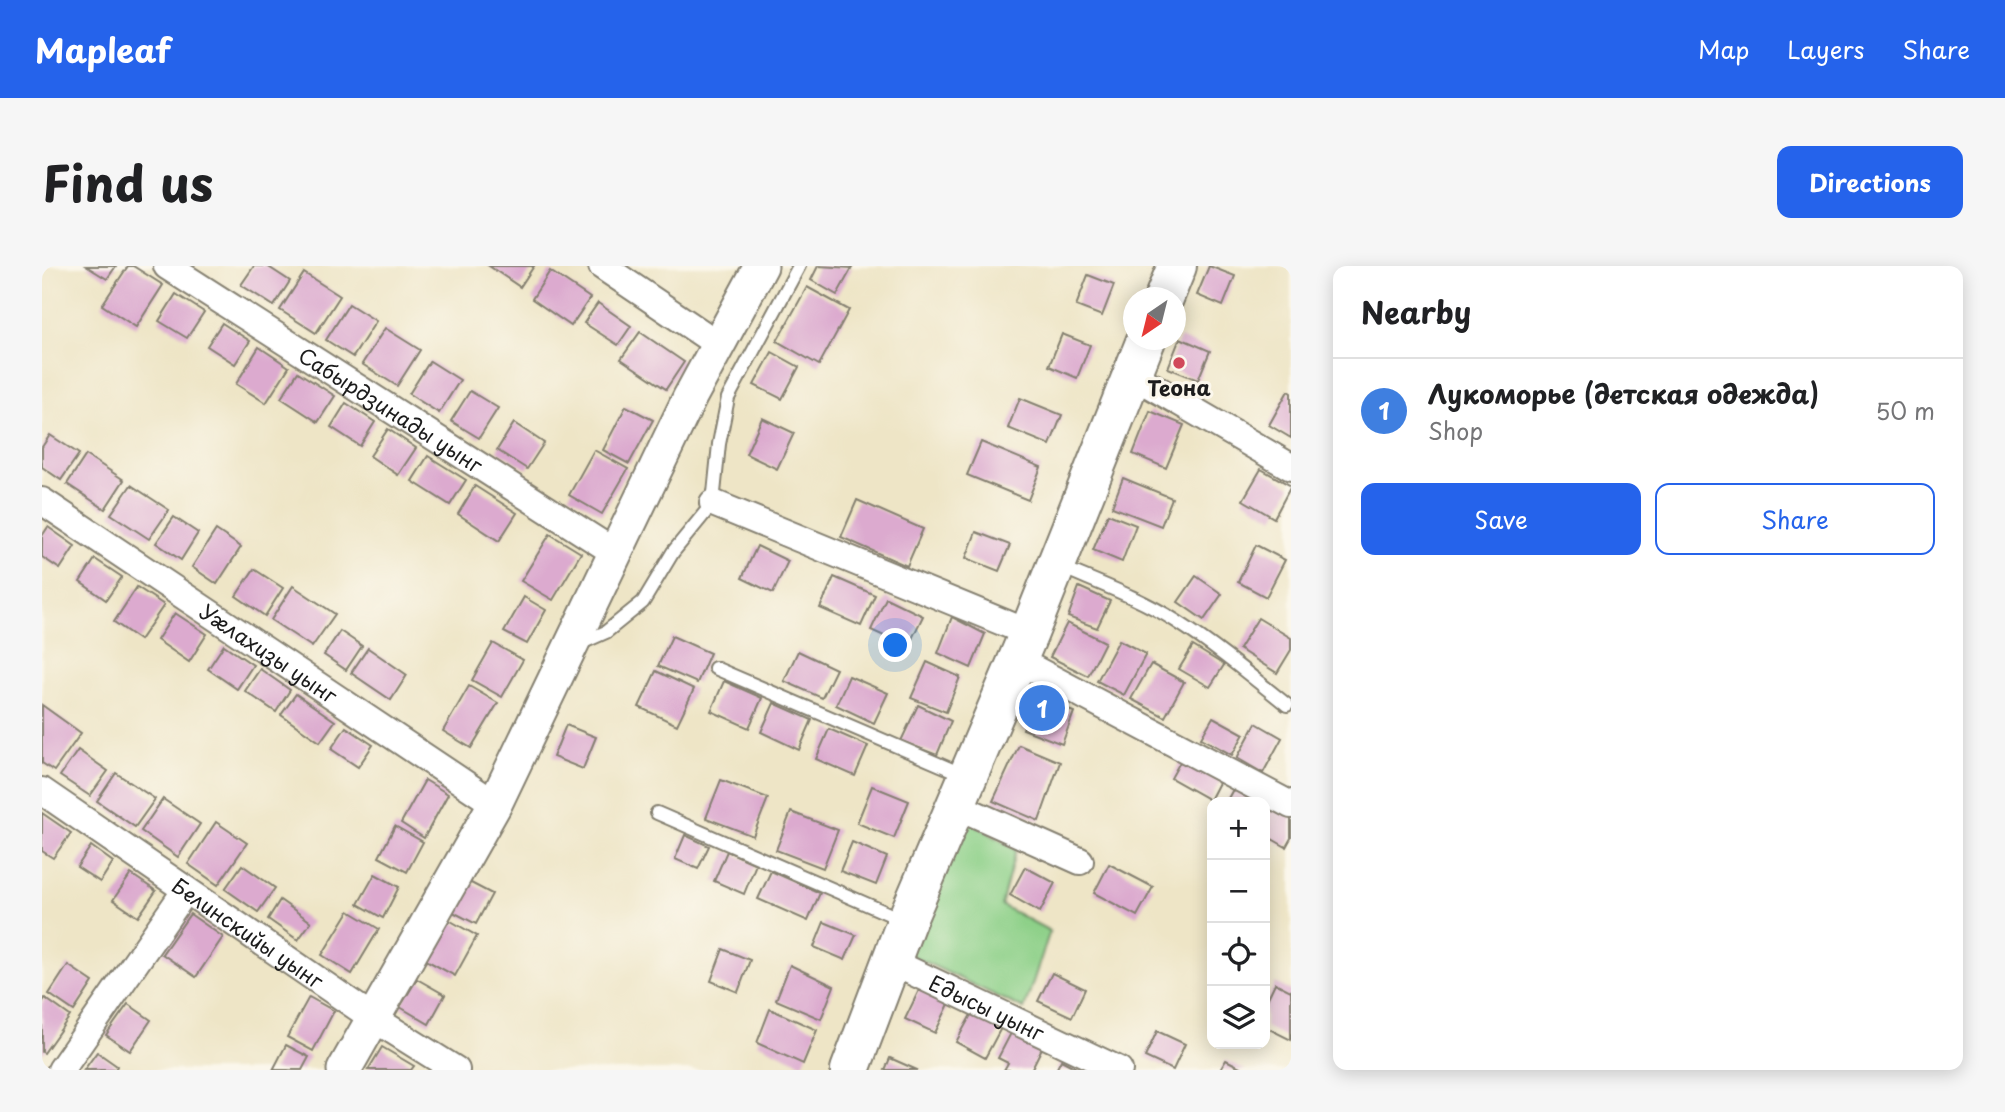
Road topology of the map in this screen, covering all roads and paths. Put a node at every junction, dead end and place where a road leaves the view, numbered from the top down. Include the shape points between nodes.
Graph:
1 (167, 266) edge
2 (602, 266) edge
3 (761, 266) edge
4 (799, 266) edge
5 (1177, 266) edge
6 (1168, 287) edge
7 (719, 345) junction
8 (1142, 350) edge
9 (1131, 374) junction
10 (1291, 467) edge
11 (42, 501) edge
12 (713, 503) junction
13 (614, 552) junction
14 (1056, 565) junction
15 (1023, 647) junction
16 (570, 648) junction
17 (715, 668) dead end
18 (1287, 705) dead end
19 (42, 791) edge
20 (961, 791) junction
21 (495, 804) junction
22 (1291, 805) edge
23 (657, 813) dead end
24 (1080, 861) dead end
25 (186, 890) junction
26 (906, 922) junction
27 (892, 962) junction
28 (373, 1018) junction
29 (61, 1070) edge
30 (344, 1070) edge
31 (456, 1070) edge
32 (850, 1070) edge
33 (1119, 1070) edge

1 - 13 street, Сабырдзинады уынг
2 - 7 street
3 - 7 street
4 - 12 lane via 728,398
5 - 6 highway
7 - 13 street
8 - 9 highway
9 - 10 street
9 - 14 highway
11 - 21 street, Уӕлахизы уынг
12 - 15 street
12 - 16 lane via 673,552 643,602 606,632
13 - 16 street
14 - 15 highway
14 - 18 lane via 1175,620
15 - 20 highway
15 - 22 street
16 - 21 street
17 - 20 lane
19 - 25 street, Белинскийы уынг
20 - 24 street
20 - 26 highway
21 - 28 street
23 - 26 lane
25 - 28 street, Белинскийы уынг
25 - 29 street
26 - 27 highway
27 - 32 highway
27 - 33 street, Едысы уынг
28 - 30 street
28 - 31 street, Белинскийы уынг

